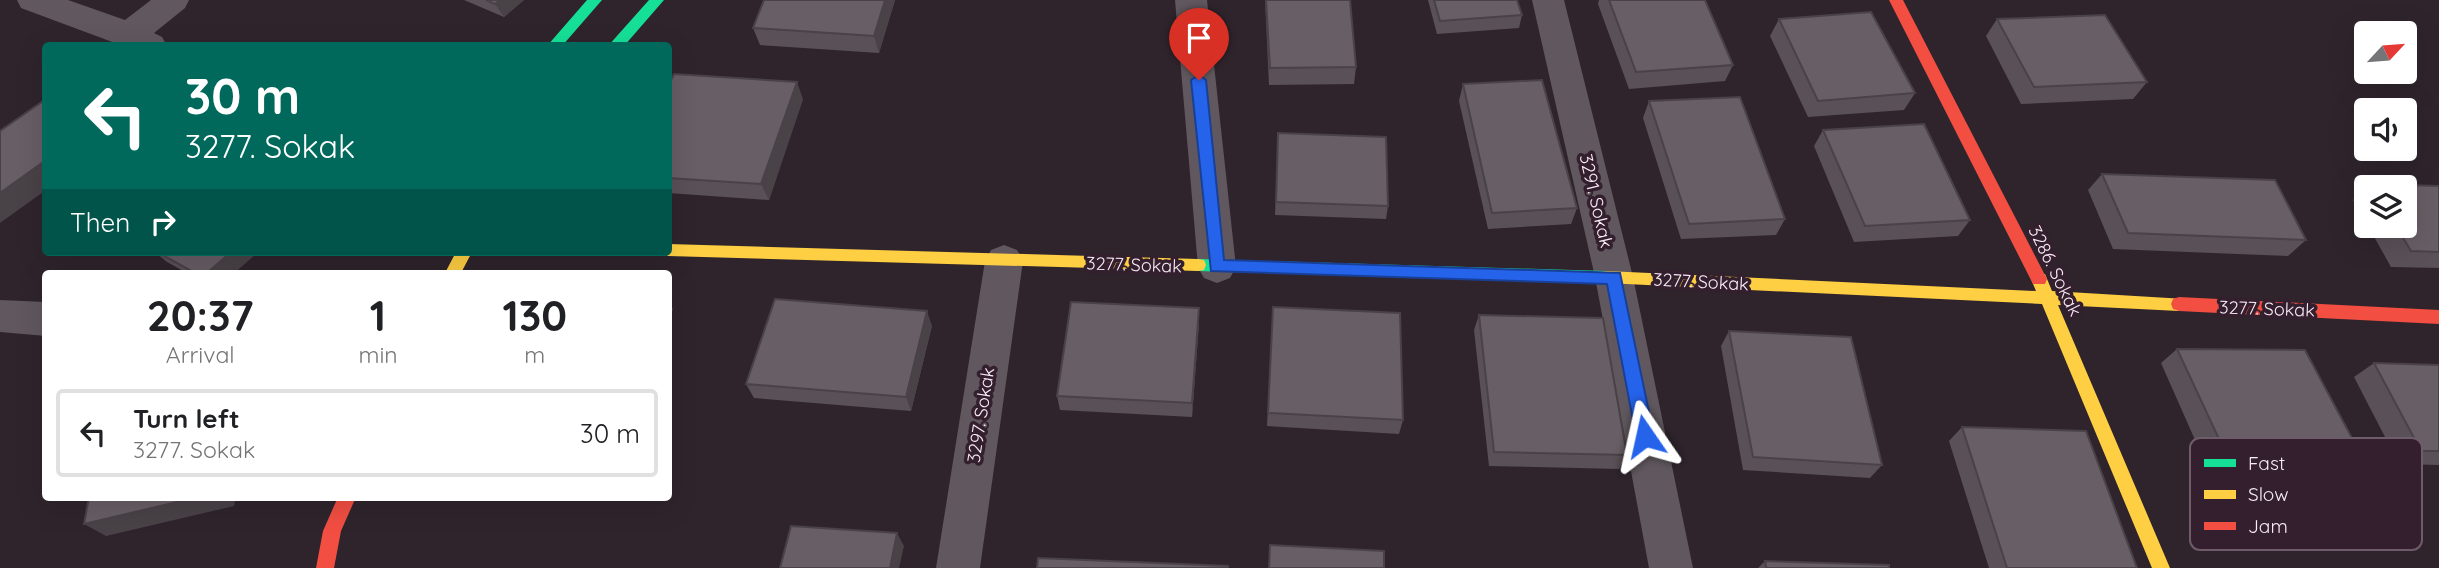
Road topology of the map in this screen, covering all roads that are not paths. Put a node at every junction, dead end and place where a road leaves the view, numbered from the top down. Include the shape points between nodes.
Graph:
1 (33, 0) edge
2 (173, 0) edge
3 (595, 0) edge
4 (657, 0) edge
5 (1191, 0) edge
6 (1548, 0) edge
7 (1896, 0) edge
8 (140, 40) edge
9 (558, 42) edge
10 (619, 42) edge
11 (672, 250) edge
12 (1004, 261) junction
13 (1217, 267) junction
14 (1614, 277) junction
15 (2050, 300) junction
16 (0, 316) edge
17 (2439, 317) edge
18 (42, 319) edge
19 (345, 501) edge
20 (325, 568) edge
21 (957, 568) edge
22 (1671, 568) edge
23 (2161, 568) edge

1 - 8 street
2 - 8 street
3 - 9 street
4 - 10 street
5 - 13 street
6 - 14 street, 3291. Sokak
7 - 15 street, 3286. Sokak
11 - 12 street, 3277. Sokak
12 - 13 street, 3277. Sokak
12 - 21 street, 3297. Sokak
13 - 14 street, 3277. Sokak
14 - 15 street, 3277. Sokak
14 - 22 street, 3291. Sokak
15 - 17 street, 3277. Sokak
15 - 23 street, 3286. Sokak
16 - 18 street
19 - 20 street via 332,531

